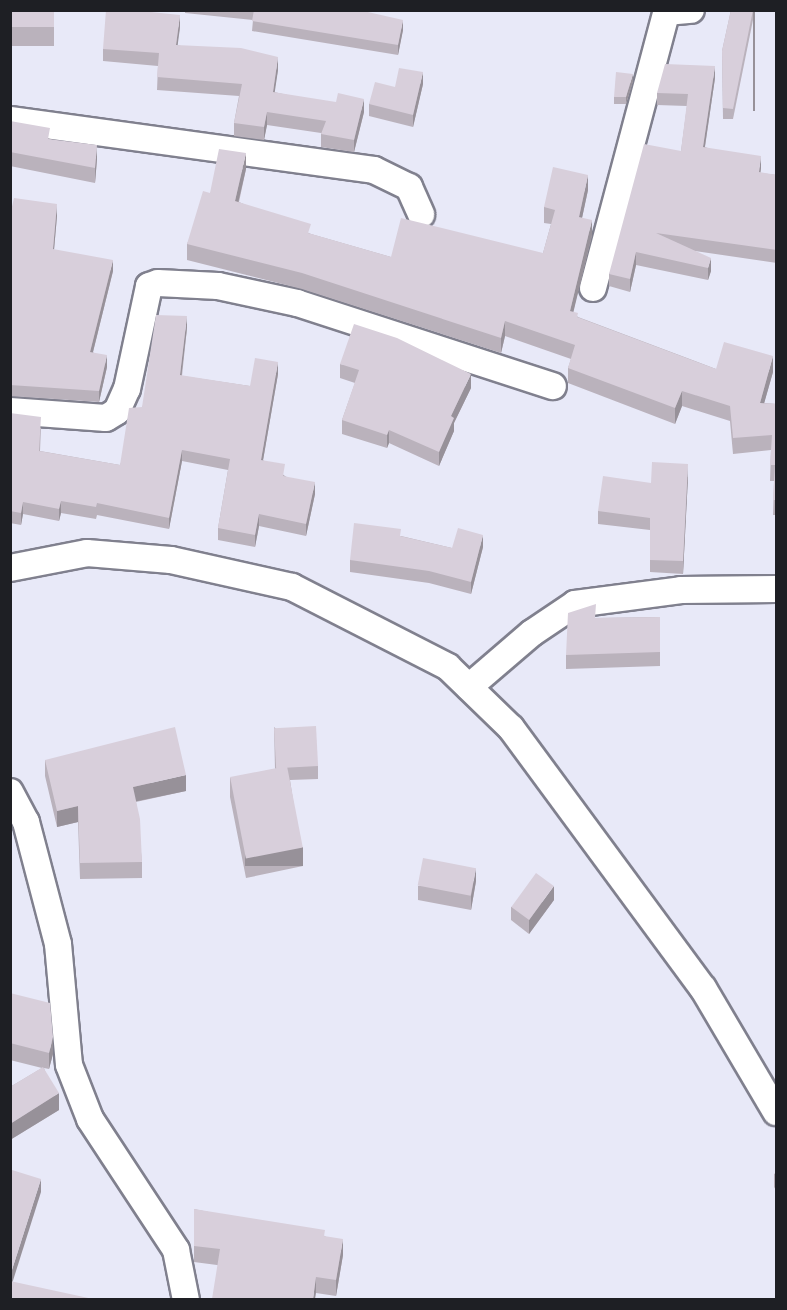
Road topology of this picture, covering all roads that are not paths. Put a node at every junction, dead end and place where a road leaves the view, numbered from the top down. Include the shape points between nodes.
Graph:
1 (675, 11) edge
2 (10, 120) edge
3 (421, 214) dead end
4 (594, 288) dead end
5 (553, 386) dead end
6 (10, 411) edge
7 (10, 568) edge
8 (777, 589) edge
9 (469, 687) junction
10 (10, 792) edge
11 (777, 1112) edge
12 (186, 1299) edge

1 - 4 street
2 - 3 street via 374,170 409,187
5 - 6 street via 297,303 218,286 158,283 149,286 127,389 117,411 106,418
7 - 9 street via 87,553 171,560 292,587 448,667
8 - 9 street via 681,590 575,604 532,633
9 - 11 street via 512,728 703,988
10 - 12 street via 26,822 58,944 69,1065 90,1119 176,1250

